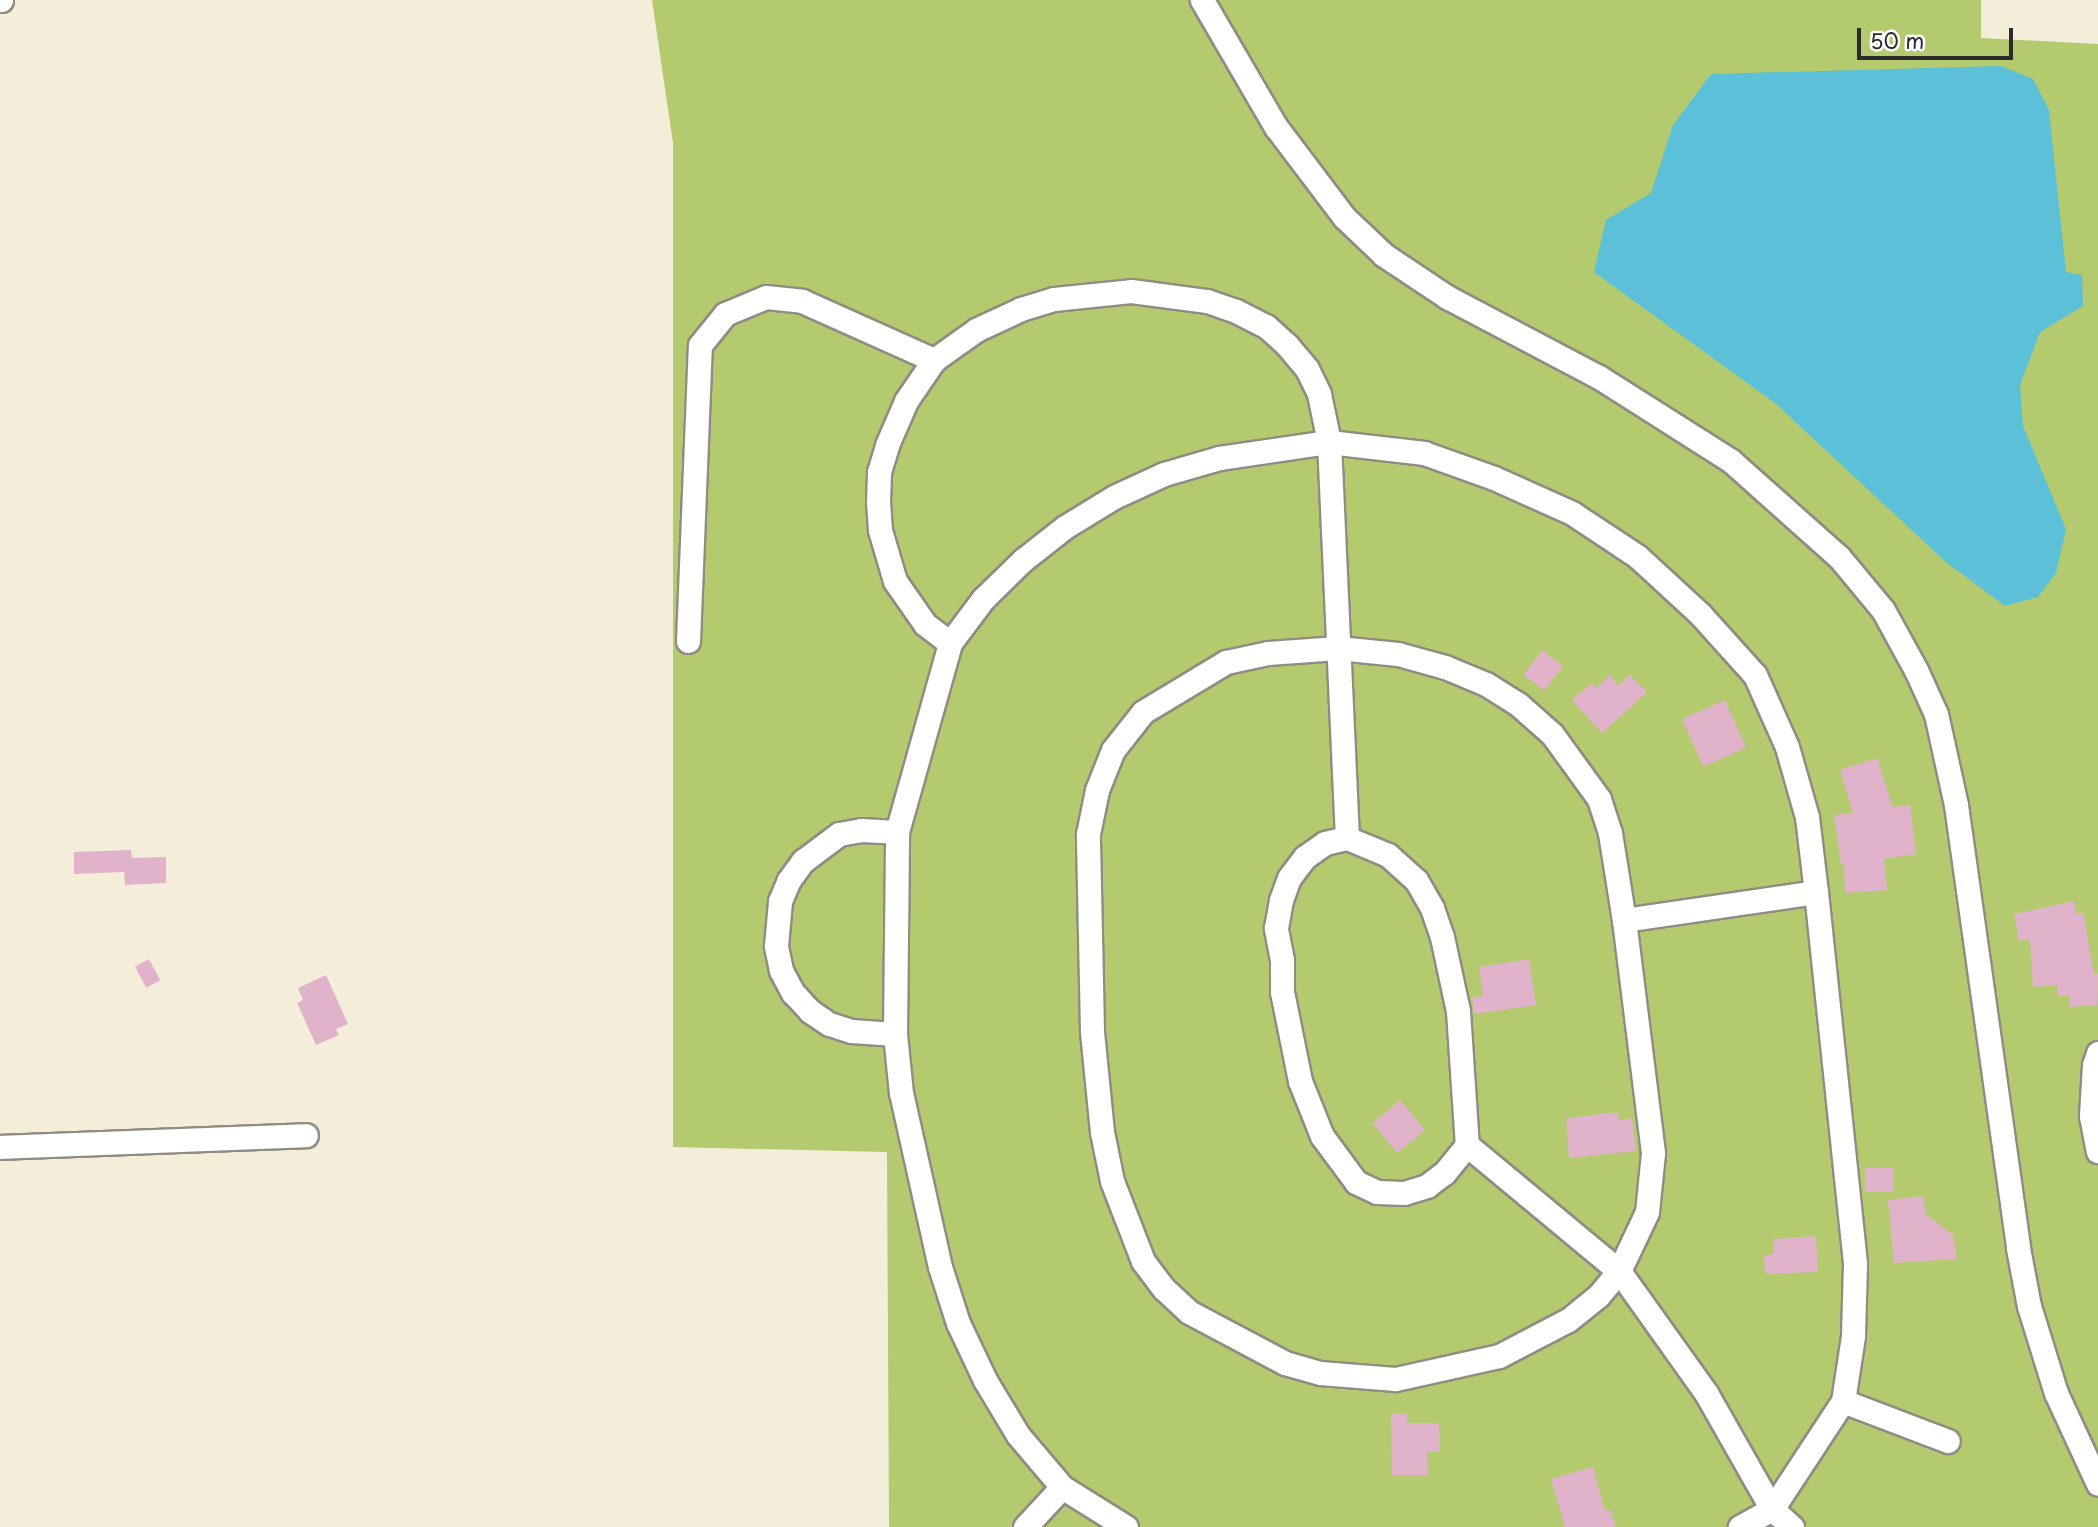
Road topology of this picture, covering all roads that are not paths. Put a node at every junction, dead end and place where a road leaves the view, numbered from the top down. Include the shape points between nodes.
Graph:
1 (1202, 0) edge
2 (934, 360) junction
3 (1329, 442) junction
4 (688, 641) dead end
5 (950, 643) junction
6 (1338, 648) junction
7 (897, 832) junction
8 (1347, 838) junction
9 (1816, 892) junction
10 (1624, 920) junction
11 (895, 1034) junction
12 (2098, 1053) edge
13 (306, 1135) dead end
14 (1467, 1145) junction
15 (0, 1147) edge
16 (2098, 1151) edge
17 (1619, 1271) junction
18 (1843, 1401) junction
19 (1948, 1441) dead end
20 (2098, 1484) edge
21 (1062, 1487) junction
22 (1772, 1509) junction
23 (1025, 1527) edge
24 (1126, 1527) edge
25 (1740, 1527) edge
26 (1792, 1527) edge

1 - 20 street via 1276,127 1344,217 1384,255 1447,297 1599,377 1730,460 1839,557 1882,611 1936,714 1956,805 2029,1306 2056,1393
2 - 3 street via 976,330 1054,299 1131,291 1207,301 1266,326 1287,345 1320,394
2 - 4 street via 802,301 766,297 725,314 700,345
2 - 5 street via 906,401 887,445 879,472 878,502 880,530 895,581 925,624
3 - 5 street via 1219,458 1164,474 1114,497 1023,560 984,599
3 - 6 street
3 - 9 street via 1424,453 1494,478 1572,513 1646,564 1755,675 1787,747 1807,817
5 - 7 street
6 - 8 street
6 - 10 street via 1398,654 1446,667 1518,704 1552,734 1599,799 1610,833
6 - 17 street via 1268,653 1226,662 1183,686 1143,712 1113,750 1097,789 1088,834 1092,1031 1102,1132 1129,1231 1143,1261 1189,1312 1285,1363 1359,1378 1395,1379 1499,1356 1568,1320
7 - 11 street
7 - 11 street via 839,834 803,861 780,901 776,946 780,970 810,1011 851,1031
8 - 14 street via 1367,844 1402,866 1432,908 1458,1011
8 - 14 street via 1325,843 1305,857 1289,878 1281,900 1276,928 1283,960 1282,992 1300,1081 1322,1136 1356,1182 1377,1192 1404,1193 1427,1186
9 - 10 street
9 - 18 street via 1855,1264 1853,1336
10 - 17 street via 1653,1153 1647,1212
11 - 21 street via 912,1150 958,1323 1018,1435
12 - 16 street via 2091,1116
13 - 15 street
14 - 17 street
17 - 22 street via 1706,1393
18 - 19 street
18 - 22 street
21 - 23 street
21 - 24 street
22 - 25 street
22 - 26 street

